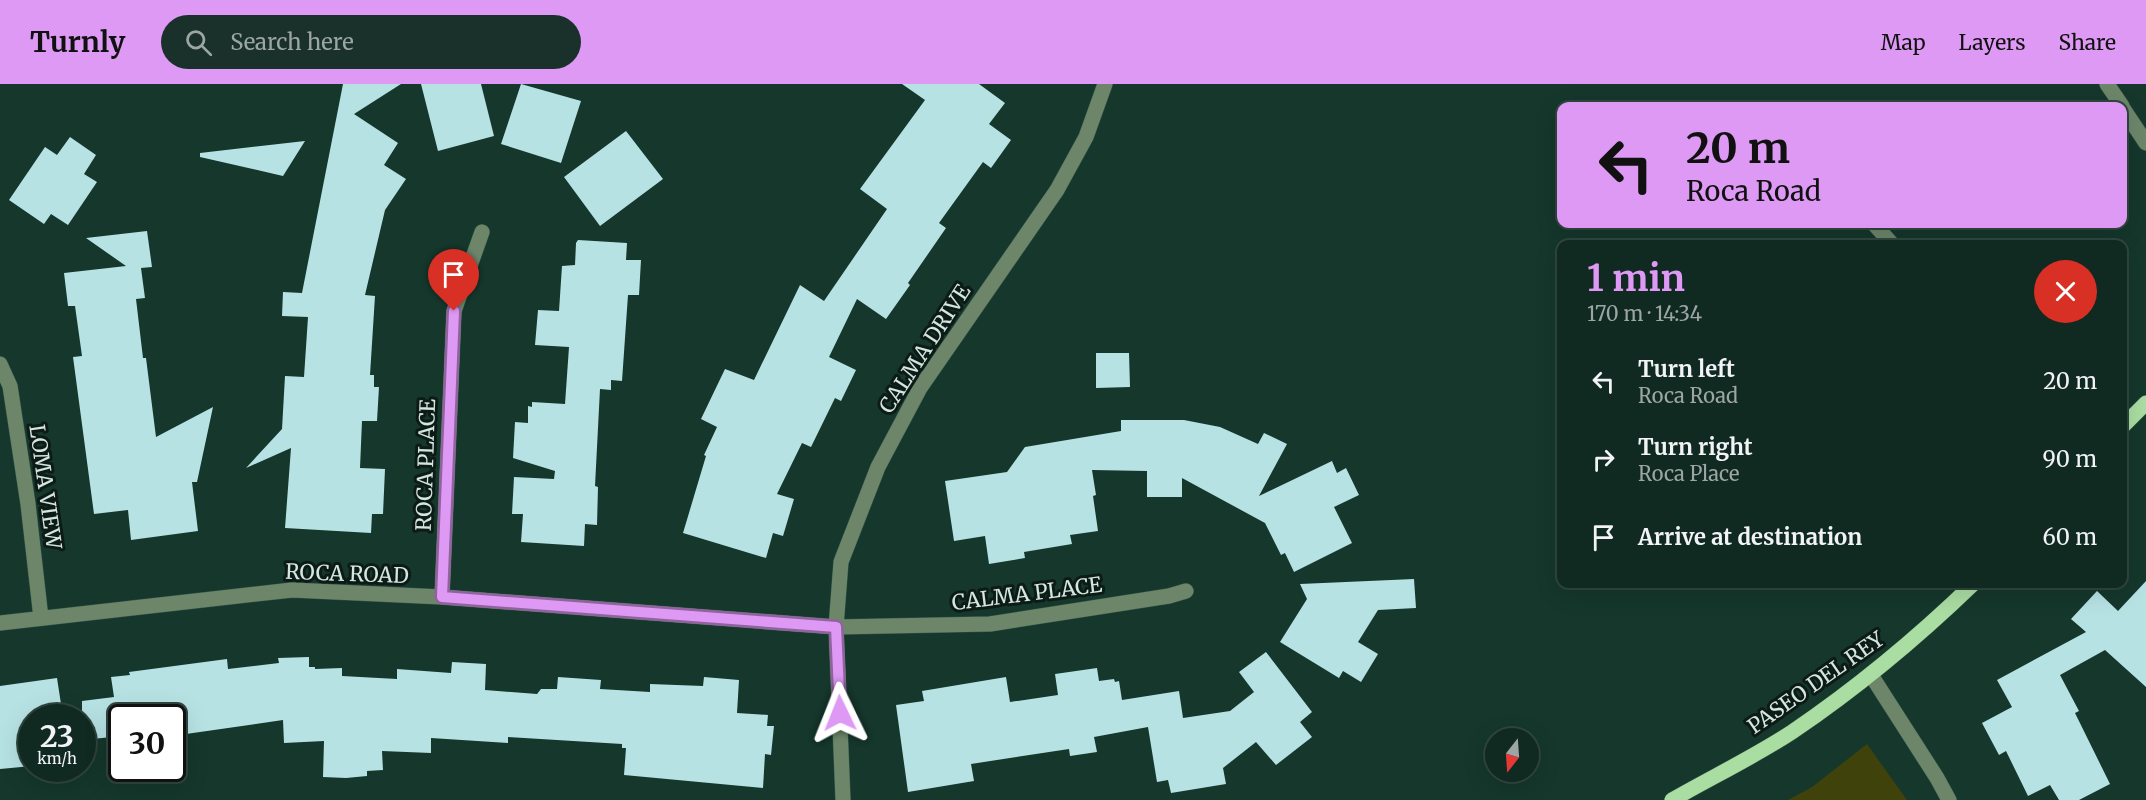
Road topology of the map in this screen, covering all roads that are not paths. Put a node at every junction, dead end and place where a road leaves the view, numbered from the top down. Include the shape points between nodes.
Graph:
1 (1105, 84) edge
2 (2107, 84) edge
3 (2119, 102) edge
4 (2127, 114) edge
5 (2146, 143) edge
6 (1878, 228) edge
7 (482, 232) dead end
8 (1888, 240) edge
9 (0, 364) edge
10 (2146, 403) edge
11 (2127, 423) edge
12 (1969, 588) edge
13 (1186, 591) dead end
14 (442, 597) junction
15 (41, 618) junction
16 (0, 623) edge
17 (836, 627) junction
18 (1871, 675) junction
19 (843, 800) edge
20 (1672, 800) edge
21 (1949, 800) edge

1 - 17 street, CALMA DRIVE via 1086,137 1057,190 920,388 878,467 840,562
2 - 3 street
4 - 5 street
6 - 8 street
7 - 14 street, ROCA PLACE via 454,311
9 - 15 street, LOMA VIEW via 10,386
10 - 11 main road
12 - 18 main road, PASEO DEL REY
13 - 17 street, CALMA PLACE via 990,624
14 - 15 street, ROCA ROAD via 292,590
14 - 17 street, ROCA ROAD
15 - 16 street, ROCA ROAD
17 - 19 street, CALMA DRIVE
18 - 20 main road, PASEO DEL REY via 1791,732
18 - 21 street

